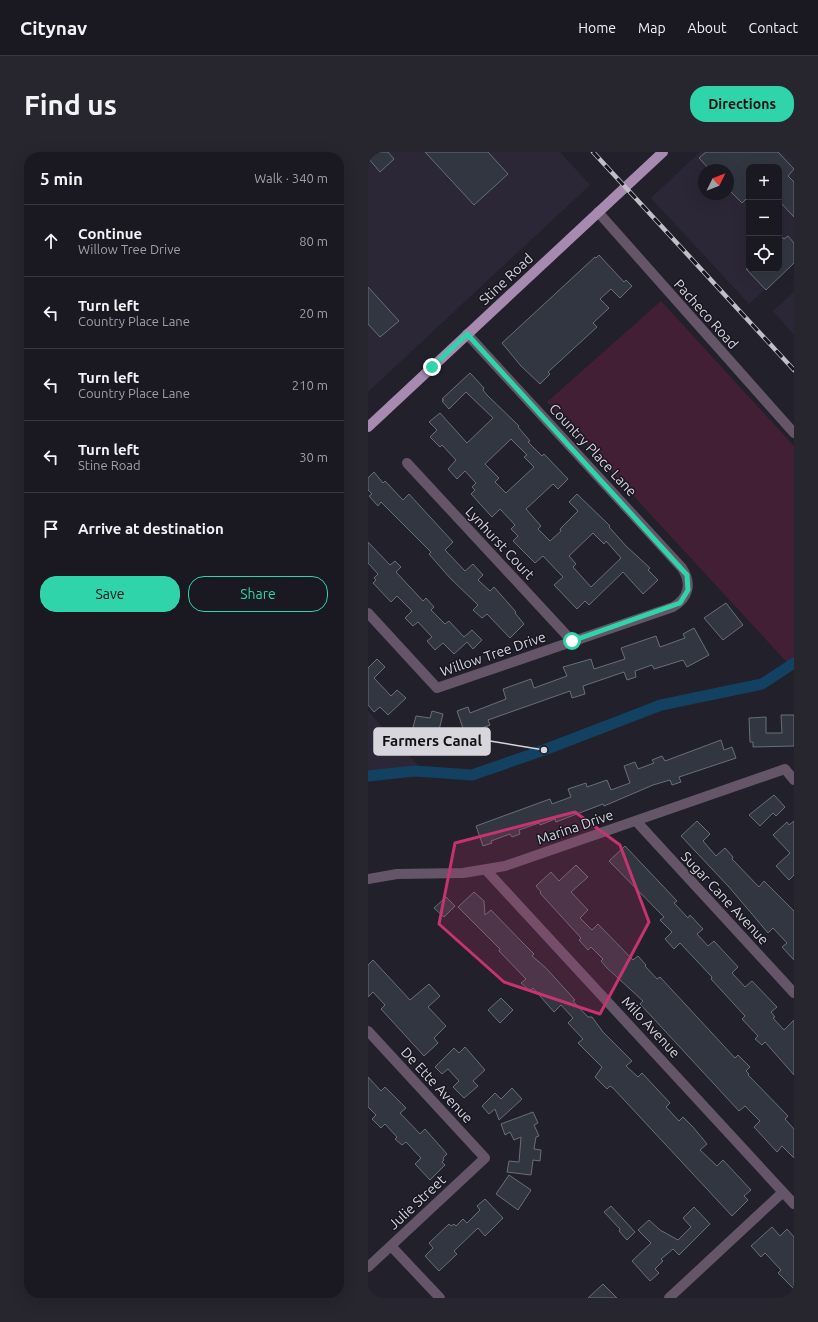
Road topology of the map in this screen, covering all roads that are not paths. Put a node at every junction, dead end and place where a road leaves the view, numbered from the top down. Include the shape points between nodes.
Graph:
1 (663, 152) edge
2 (598, 212) junction
3 (467, 334) junction
4 (368, 427) edge
5 (794, 433) edge
6 (407, 463) dead end
7 (688, 590) joint
8 (368, 613) edge
9 (572, 641) junction
10 (794, 780) edge
11 (636, 821) junction
12 (486, 870) junction
13 (368, 879) edge
14 (794, 993) edge
15 (368, 1031) edge
16 (485, 1158) joint
17 (783, 1192) junction
18 (794, 1204) edge
19 (391, 1246) junction
20 (368, 1267) edge
21 (440, 1298) edge
22 (669, 1298) edge

1 - 2 main road, Stine Road
2 - 3 main road, Stine Road
2 - 5 street, Pacheco Road
3 - 4 main road, Stine Road
3 - 7 street, Country Place Lane via 682,568 687,575
6 - 9 street, Lynhurst Court
7 - 9 street, Willow Tree Drive via 680,603 673,607
8 - 9 street, Willow Tree Drive via 437,688
10 - 11 street, Marina Drive via 785,769
11 - 12 street, Marina Drive via 505,866
11 - 14 street, Sugar Cane Avenue
12 - 13 street, Marina Drive via 397,874
12 - 17 street, Milo Avenue
15 - 16 street, De Ette Avenue
16 - 19 street, Julie Street
17 - 18 street, Milo Avenue
17 - 22 street
19 - 20 street, Julie Street
19 - 21 street

